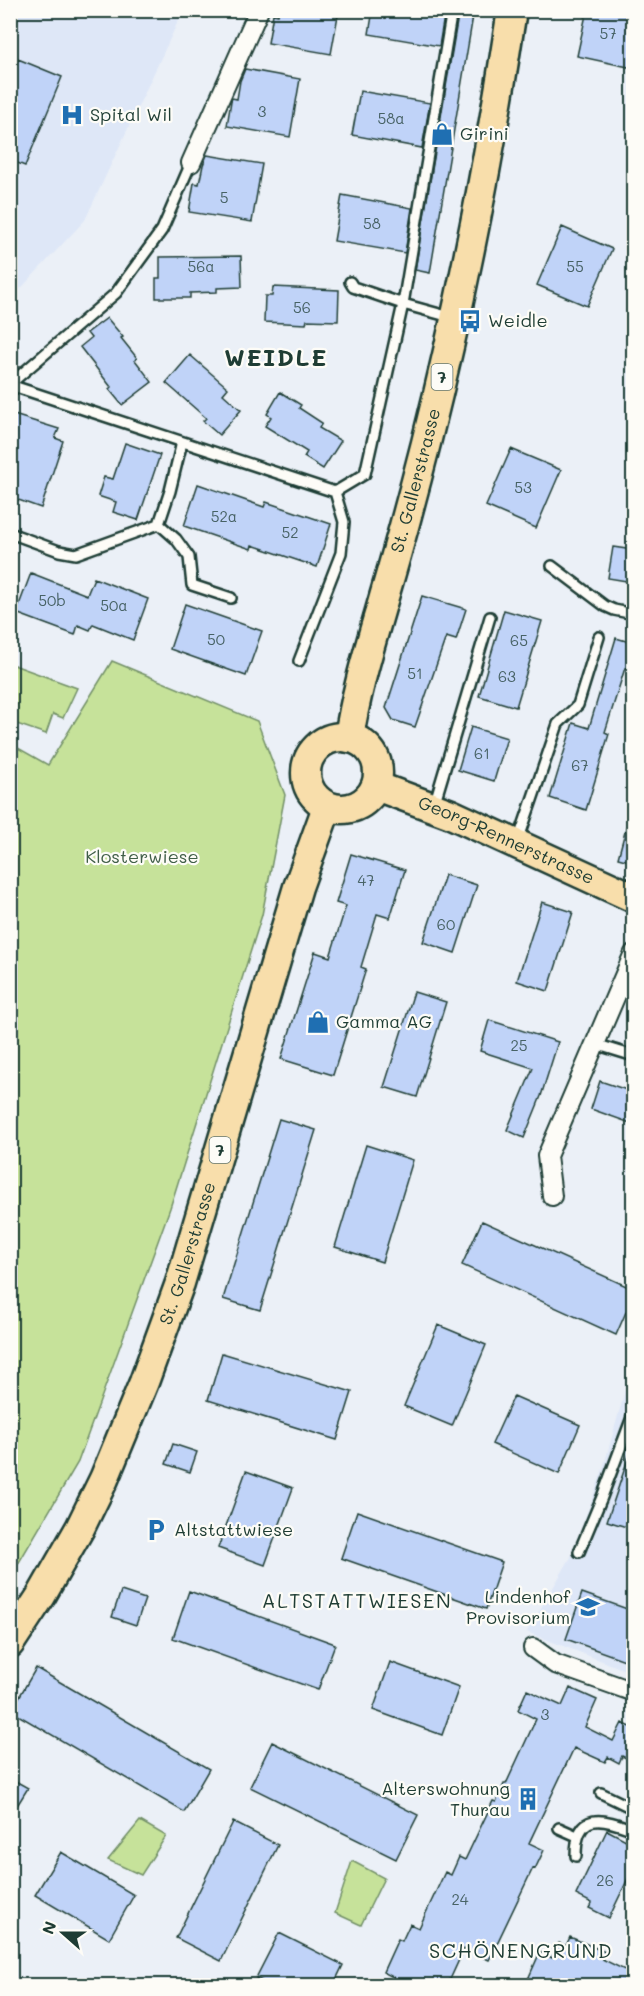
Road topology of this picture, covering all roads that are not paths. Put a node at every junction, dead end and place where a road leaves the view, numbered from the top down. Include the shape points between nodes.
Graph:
1 (260, 10) edge
2 (452, 10) edge
3 (512, 10) edge
4 (191, 163) joint
5 (350, 282) dead end
6 (403, 304) junction
7 (456, 318) junction
8 (10, 385) edge
9 (182, 442) junction
10 (335, 492) junction
11 (159, 524) junction
12 (10, 533) edge
13 (552, 566) dead end
14 (231, 598) dead end
15 (633, 614) edge
16 (490, 617) dead end
17 (599, 637) dead end
18 (299, 661) dead end
19 (349, 738) junction
20 (376, 786) junction
21 (327, 807) junction
22 (433, 807) junction
23 (517, 843) junction
24 (633, 898) edge
25 (633, 953) edge
26 (595, 1044) junction
27 (633, 1056) edge
28 (552, 1196) dead end
29 (633, 1413) edge
30 (579, 1552) dead end
31 (10, 1643) edge
32 (533, 1648) dead end
33 (633, 1692) edge
34 (601, 1793) dead end
35 (633, 1809) edge
36 (559, 1828) dead end
37 (633, 1830) edge
38 (577, 1836) junction
39 (576, 1856) dead end

1 - 4 street
2 - 6 lane
3 - 7 main road, St. Gallerstrasse / 7
4 - 8 lane via 162,231 116,293
5 - 6 lane via 353,287
6 - 7 lane
6 - 10 lane via 365,474
7 - 19 main road, St. Gallerstrasse / 7 via 426,444 358,690
8 - 9 lane
9 - 10 lane
9 - 11 lane
10 - 18 lane via 344,522 341,553
11 - 12 lane via 76,554
11 - 14 lane via 176,538 189,557 192,585
13 - 15 lane via 605,606
16 - 22 lane
17 - 23 lane via 578,705 558,724
19 - 20 main road via 370,750 378,773
19 - 21 main road via 323,742 307,763 309,789
20 - 21 main road via 356,807
20 - 22 main road, Georg-Rennerstrasse
21 - 31 main road, St. Gallerstrasse / 7 via 298,887 180,1283 144,1382 80,1528
22 - 23 main road, Georg-Rennerstrasse
23 - 24 main road, Georg-Rennerstrasse
25 - 26 street
26 - 27 lane
26 - 28 street via 547,1156
29 - 30 lane
32 - 33 street via 555,1664
34 - 35 lane
36 - 38 lane
37 - 38 lane via 602,1819 587,1824
38 - 39 lane

